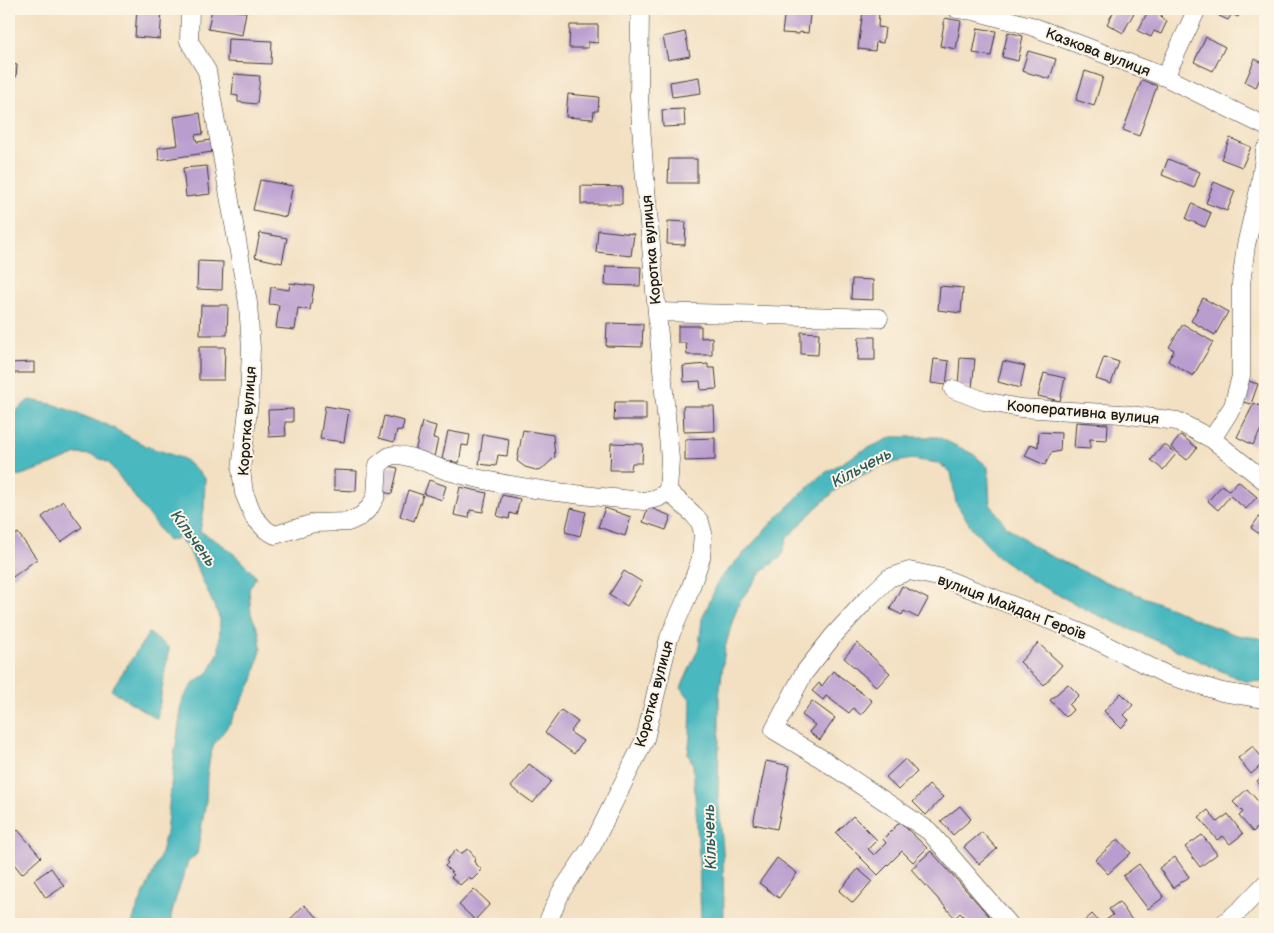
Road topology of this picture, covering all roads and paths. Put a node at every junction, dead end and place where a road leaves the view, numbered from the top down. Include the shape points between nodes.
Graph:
1 (190, 9) edge
2 (640, 9) edge
3 (968, 9) edge
4 (1197, 9) edge
5 (1165, 77) junction
6 (1265, 126) edge
7 (1265, 150) edge
8 (657, 312) junction
9 (879, 318) dead end
10 (953, 389) dead end
11 (1212, 439) junction
12 (1265, 481) edge
13 (668, 491) junction
14 (1265, 699) edge
15 (1265, 884) edge
16 (549, 924) edge
17 (1009, 924) edge
18 (1224, 924) edge

1 - 13 street, Коротка вулиця via 189,41 207,71 248,303 251,348 250,392 241,470 244,492 254,517 266,530 276,535 314,524 348,522 360,516 376,496 378,465 390,456 406,456 448,471 560,493 644,502
2 - 8 street, Коротка вулиця via 639,97
3 - 5 street, Казкова вулиця via 1031,26
4 - 5 street, Казкова вулиця
5 - 6 street, Казкова вулиця
7 - 11 street via 1241,284 1241,376 1233,406
8 - 9 street
8 - 13 street, Коротка вулиця via 670,459
10 - 11 street, Кооперативна вулиця via 984,401 1020,408 1177,421
11 - 12 street, Кооперативна вулиця
13 - 16 street, Коротка вулиця via 700,522 703,533 701,558 669,638 645,739 592,846 561,892
14 - 17 street, вулиця Майдан Героїв via 1222,692 1166,675 1077,631 943,578 909,571 889,578 834,635 804,673 774,730 929,831
15 - 18 street

